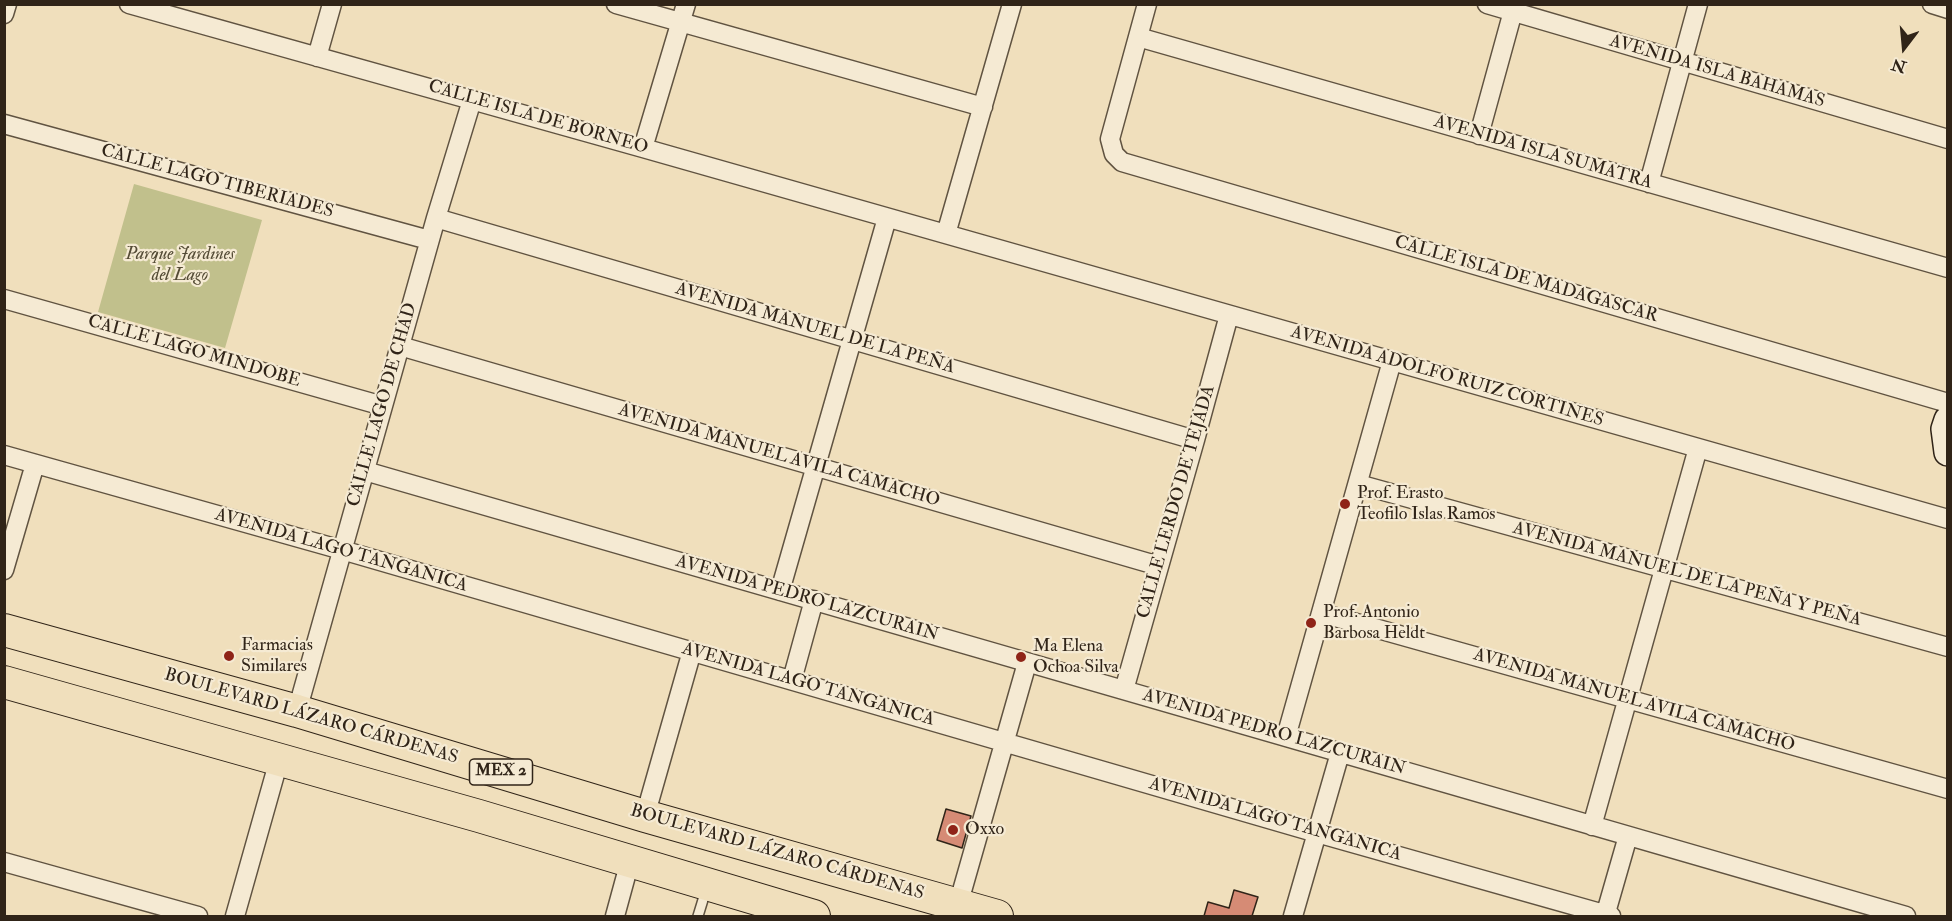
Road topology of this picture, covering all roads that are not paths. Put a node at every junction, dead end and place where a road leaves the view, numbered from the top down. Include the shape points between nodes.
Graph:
1 (7, 4) edge
2 (129, 4) edge
3 (332, 4) edge
4 (616, 4) edge
5 (686, 4) edge
6 (1012, 4) edge
7 (1147, 4) edge
8 (1487, 4) edge
9 (1698, 4) edge
10 (1932, 4) edge
11 (1514, 8) edge
12 (1947, 9) edge
13 (4, 14) edge
14 (681, 23) junction
15 (1138, 37) junction
16 (317, 57) junction
17 (1682, 61) junction
18 (472, 100) junction
19 (982, 107) junction
20 (4, 123) edge
21 (1479, 135) junction
22 (1947, 139) edge
23 (643, 148) junction
24 (1649, 183) junction
25 (436, 218) junction
26 (887, 218) junction
27 (946, 234) junction
28 (429, 240) junction
29 (1947, 268) edge
30 (4, 299) edge
31 (1229, 315) junction
32 (853, 341) junction
33 (400, 346) junction
34 (1392, 361) junction
35 (383, 406) junction
36 (1943, 407) edge
37 (1195, 440) junction
38 (1698, 448) junction
39 (1947, 452) edge
40 (4, 455) edge
41 (35, 464) junction
42 (814, 466) junction
43 (364, 471) junction
44 (1358, 484) junction
45 (1947, 519) edge
46 (342, 550) junction
47 (1159, 566) junction
48 (1664, 569) junction
49 (4, 570) edge
50 (780, 591) junction
51 (814, 600) junction
52 (1321, 613) junction
53 (4, 630) edge
54 (1947, 647) edge
55 (692, 651) junction
56 (1027, 663) junction
57 (792, 680) junction
58 (4, 682) edge
59 (1124, 690) junction
60 (1628, 700) junction
61 (297, 711) junction
62 (1286, 737) junction
63 (1005, 741) junction
64 (1340, 753) junction
65 (279, 759) junction
66 (1947, 789) edge
67 (610, 805) junction
68 (479, 816) junction
69 (645, 816) junction
70 (1592, 825) junction
71 (1317, 833) junction
72 (1628, 837) junction
73 (630, 861) junction
74 (4, 862) edge
75 (707, 885) junction
76 (958, 905) junction
77 (198, 916) edge
78 (235, 916) edge
79 (615, 916) edge
80 (698, 916) edge
81 (814, 916) edge
82 (997, 916) edge
83 (1293, 916) edge
84 (1607, 916) edge
85 (1906, 916) edge

1 - 13 street
2 - 16 street, CALLE ISLA DE BORNEO
3 - 16 street
4 - 14 street
5 - 14 street
6 - 19 street
7 - 15 street
8 - 11 street, AVENIDA ISLA BAHAMAS
9 - 17 street
10 - 12 street
11 - 17 street, AVENIDA ISLA BAHAMAS
11 - 21 street
14 - 19 street
14 - 23 street
15 - 21 street, AVENIDA ISLA SUMATRA
15 - 36 street, CALLE ISLA DE MADAGASCAR via 1110,139 1114,154 1122,162
16 - 18 street, CALLE ISLA DE BORNEO
17 - 22 street, AVENIDA ISLA BAHAMAS
17 - 24 street
18 - 23 street, CALLE ISLA DE BORNEO
18 - 25 street, CALLE LAGO DE CHAD
19 - 27 street
20 - 28 street, CALLE LAGO TIBERIADES
21 - 24 street, AVENIDA ISLA SUMATRA
23 - 26 street, CALLE ISLA DE BORNEO
24 - 29 street, AVENIDA ISLA SUMATRA
25 - 28 street, CALLE LAGO DE CHAD
25 - 32 street, AVENIDA MANUEL DE LA PEÑA
26 - 27 street, CALLE ISLA DE BORNEO
26 - 32 street
27 - 31 street, AVENIDA ADOLFO RUIZ CORTINES
28 - 33 street, CALLE LAGO DE CHAD
30 - 35 street, CALLE LAGO MINDOBE
31 - 34 street, AVENIDA ADOLFO RUIZ CORTINES
31 - 37 street, CALLE LERDO DE TEJADA
32 - 37 street, AVENIDA MANUEL DE LA PEÑA
32 - 42 street
33 - 35 street, CALLE LAGO DE CHAD
33 - 42 street, AVENIDA MANUEL AVILA CAMACHO
34 - 38 street, AVENIDA ADOLFO RUIZ CORTINES
34 - 44 street
35 - 43 street, CALLE LAGO DE CHAD
36 - 39 main road
37 - 47 street, CALLE LERDO DE TEJADA
38 - 45 street, AVENIDA ADOLFO RUIZ CORTINES
38 - 48 street
40 - 41 street, AVENIDA LAGO TANGANICA
41 - 46 street, AVENIDA LAGO TANGANICA
41 - 49 street
42 - 47 street, AVENIDA MANUEL AVILA CAMACHO
42 - 50 street
43 - 46 street, CALLE LAGO DE CHAD
43 - 50 street, AVENIDA PEDRO LAZCURAIN
44 - 48 street, AVENIDA MANUEL DE LA PEÑA Y PEÑA
44 - 52 street
46 - 55 street, AVENIDA LAGO TANGANICA
46 - 61 street, CALLE LAGO DE CHAD
47 - 59 street, CALLE LERDO DE TEJADA
48 - 54 street, AVENIDA MANUEL DE LA PEÑA Y PEÑA
48 - 60 street
50 - 51 street, AVENIDA PEDRO LAZCURAIN
51 - 56 street, AVENIDA PEDRO LAZCURAIN
51 - 57 street
52 - 60 street, AVENIDA MANUEL AVILA CAMACHO
52 - 62 street
53 - 61 highway, BOULEVARD LÁZARO CÁRDENAS / MEX 2
55 - 57 street, AVENIDA LAGO TANGANICA
55 - 69 street
56 - 59 street, AVENIDA PEDRO LAZCURAIN
56 - 63 street
57 - 63 street, AVENIDA LAGO TANGANICA
58 - 65 highway, MEX 2
59 - 62 street, AVENIDA PEDRO LAZCURAIN
60 - 66 street, AVENIDA MANUEL AVILA CAMACHO
60 - 70 street
61 - 67 highway, BOULEVARD LÁZARO CÁRDENAS / MEX 2
62 - 64 street, AVENIDA PEDRO LAZCURAIN
63 - 71 street, AVENIDA LAGO TANGANICA
63 - 76 street
64 - 70 street, AVENIDA PEDRO LAZCURAIN
64 - 71 street
65 - 68 highway, MEX 2
65 - 78 street
67 - 68 highway via 587,806 493,790 486,794
67 - 69 highway, BOULEVARD LÁZARO CÁRDENAS / MEX 2
68 - 73 highway, MEX 2
69 - 76 highway, BOULEVARD LÁZARO CÁRDENAS / MEX 2
70 - 72 street, AVENIDA PEDRO LAZCURAIN
71 - 83 street
71 - 84 street, AVENIDA LAGO TANGANICA
72 - 84 street
72 - 85 street, AVENIDA PEDRO LAZCURAIN
73 - 75 highway, MEX 2
73 - 79 street
74 - 77 street
75 - 80 lane
75 - 81 highway, MEX 2
76 - 82 highway, BOULEVARD LÁZARO CÁRDENAS / MEX 2

